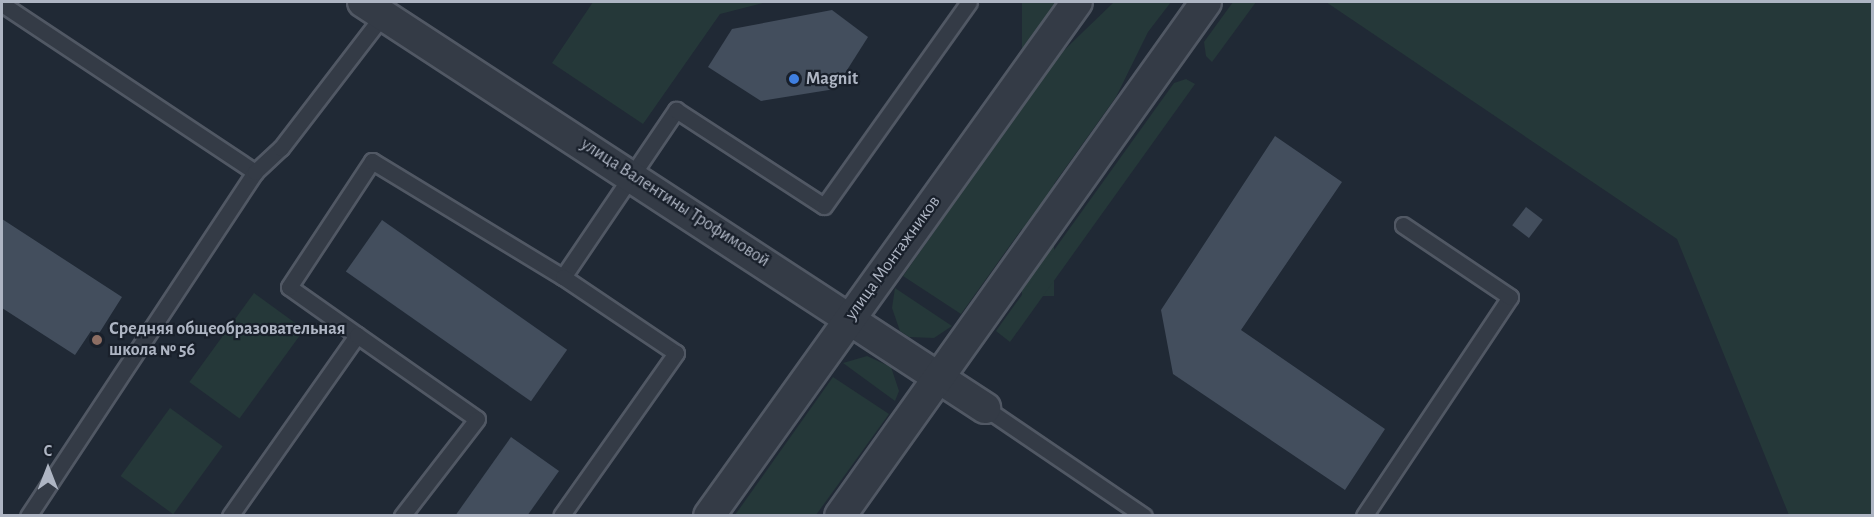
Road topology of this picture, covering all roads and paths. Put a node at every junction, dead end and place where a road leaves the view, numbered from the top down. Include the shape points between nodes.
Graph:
1 (969, 2) edge
2 (1077, 2) edge
3 (1194, 2) edge
4 (1206, 2) edge
5 (2, 4) edge
6 (373, 8) edge
7 (1183, 34) junction
8 (255, 172) junction
9 (631, 174) junction
10 (1403, 225) dead end
11 (563, 277) junction
12 (849, 318) junction
13 (357, 335) junction
14 (939, 378) junction
15 (985, 408) joint
16 (28, 516) edge
17 (230, 516) edge
18 (402, 516) edge
19 (561, 516) edge
20 (709, 516) edge
21 (840, 516) edge
22 (1144, 516) edge
23 (1364, 516) edge

1 - 9 lane via 824,206 676,110
2 - 12 street, улица Монтажников
3 - 7 street
4 - 7 street
5 - 8 lane
6 - 8 lane via 281,148
6 - 9 street, улица Валентины Трофимовой
7 - 14 street
8 - 16 lane
9 - 11 lane
9 - 12 street, улица Валентины Трофимовой
10 - 23 lane via 1510,297
11 - 13 lane via 372,161 289,287
11 - 19 lane via 676,353
12 - 14 street, улица Валентины Трофимовой
12 - 20 street, улица Монтажников
13 - 17 lane
13 - 18 lane via 477,419
14 - 15 street, улица Валентины Трофимовой
14 - 21 street
15 - 22 lane

